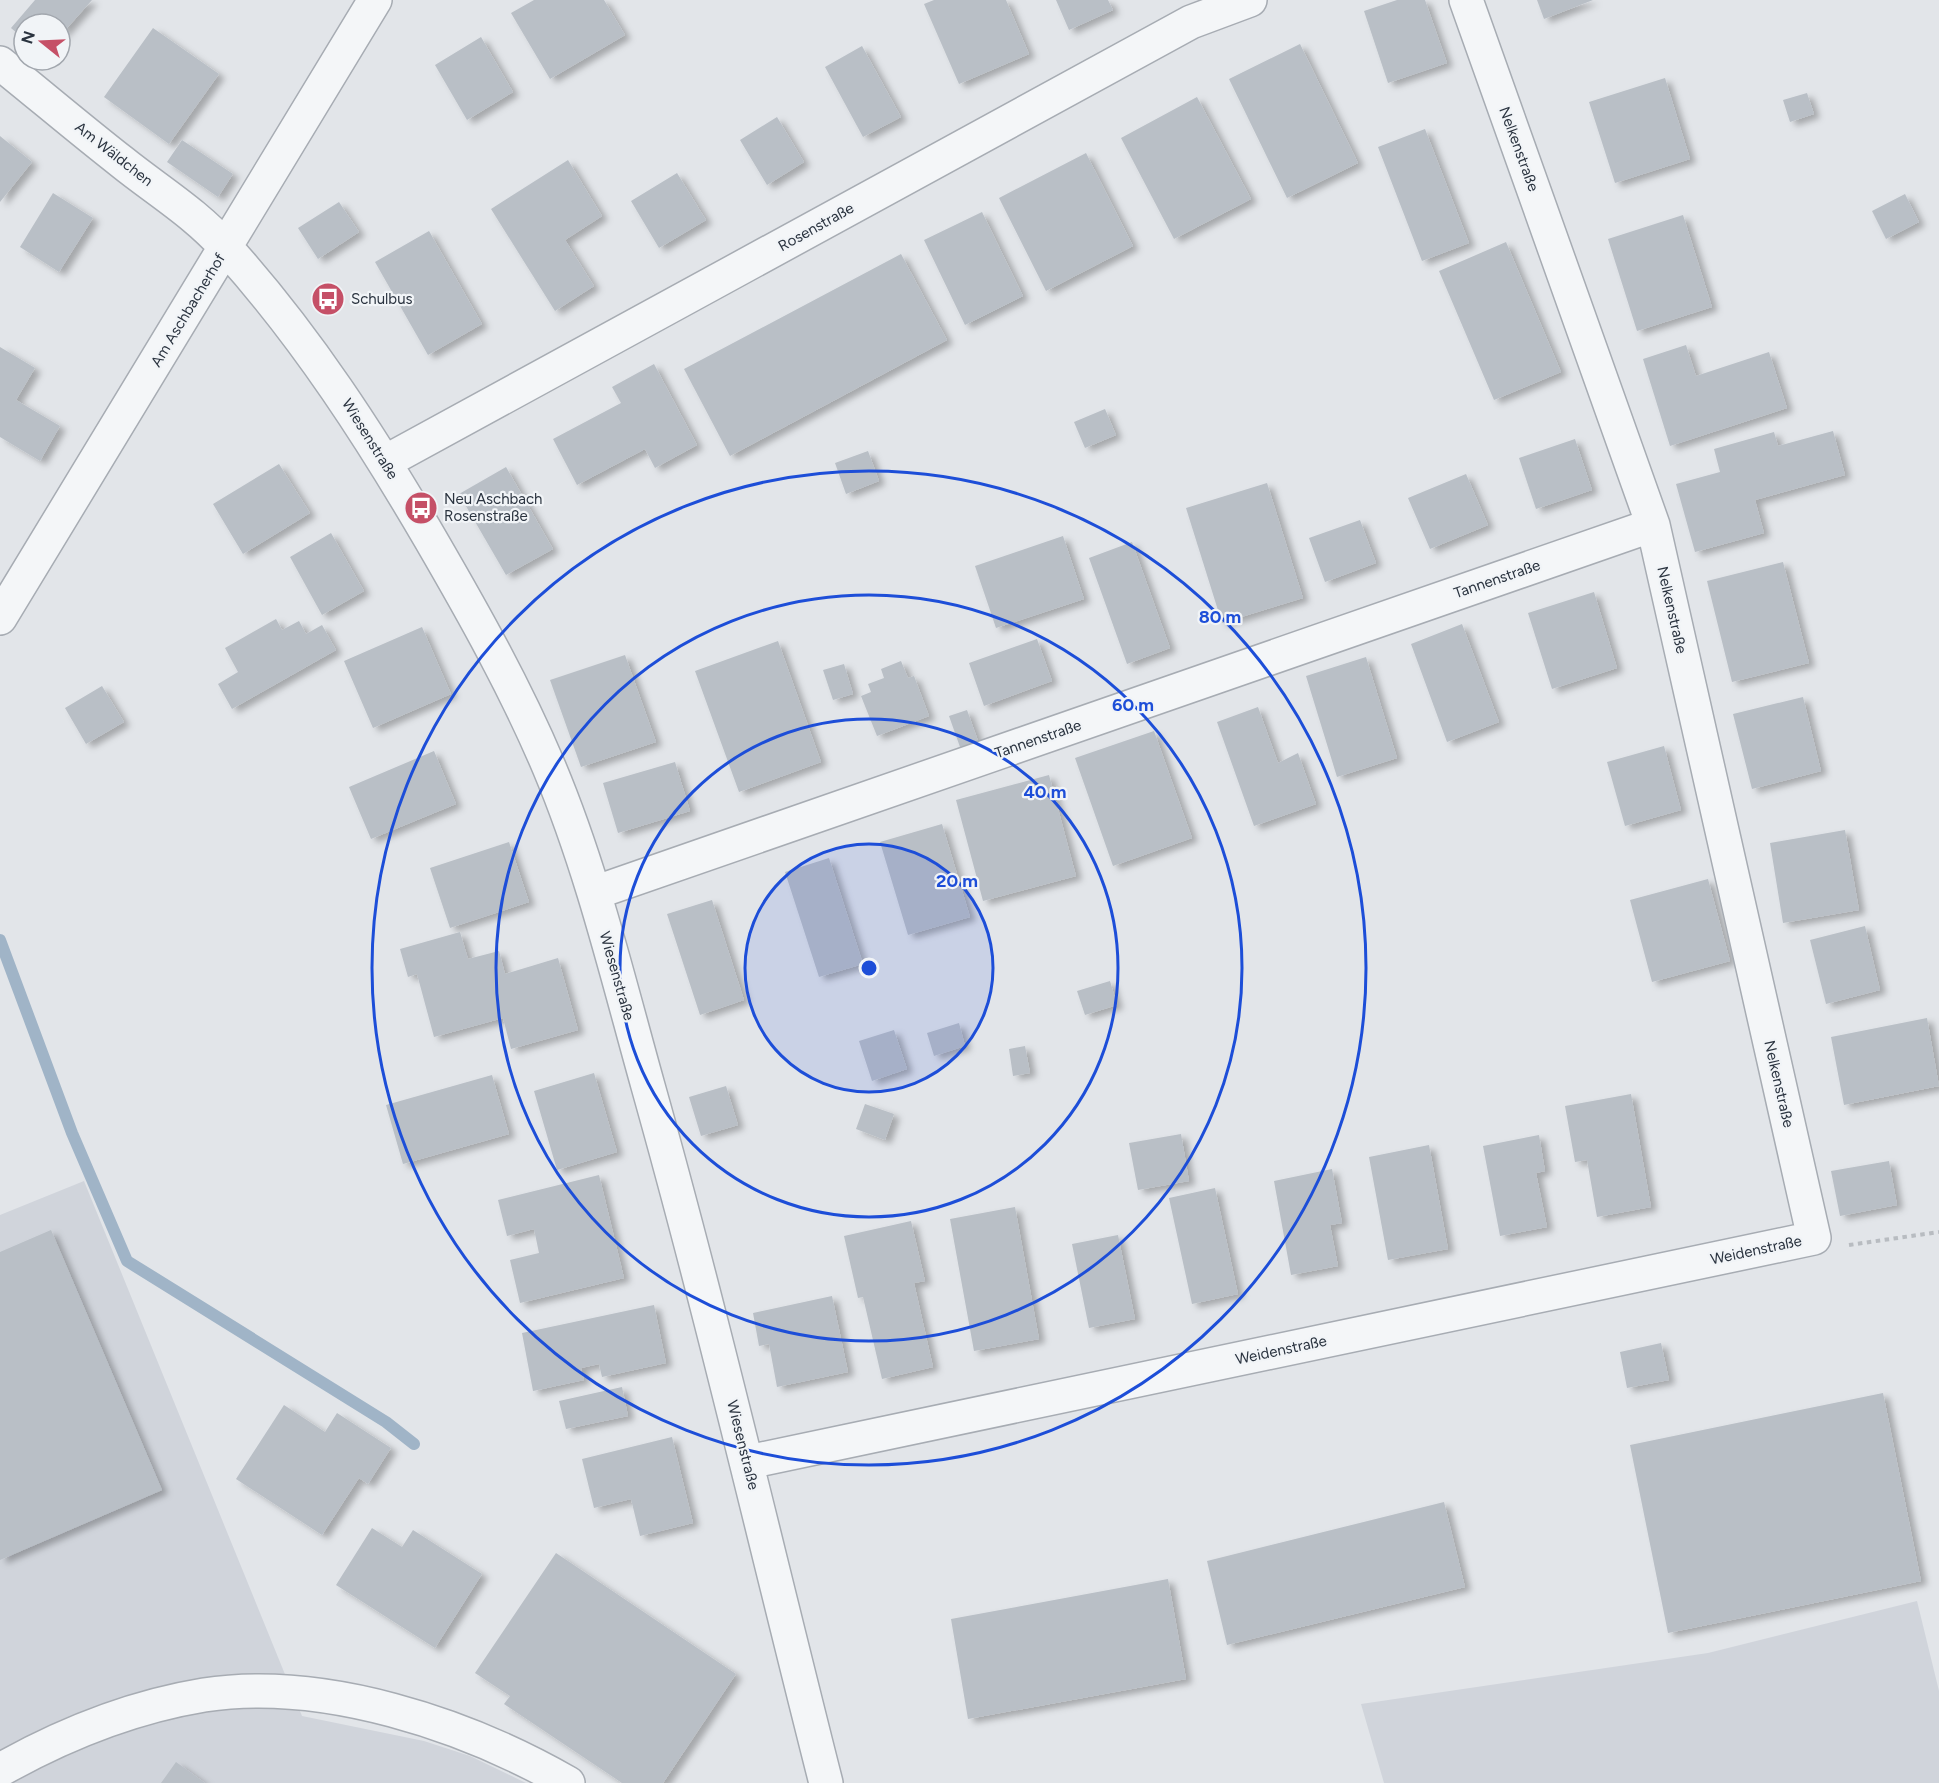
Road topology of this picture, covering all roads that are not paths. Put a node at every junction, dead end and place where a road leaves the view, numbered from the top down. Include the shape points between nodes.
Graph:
1 (375, 0) edge
2 (1250, 0) edge
3 (1466, 0) edge
4 (0, 63) edge
5 (226, 247) junction
6 (385, 462) junction
7 (1653, 525) junction
8 (0, 618) edge
9 (594, 893) junction
10 (1814, 1238) joint
11 (748, 1462) junction
12 (0, 1770) edge
13 (568, 1783) edge
14 (826, 1783) edge

1 - 5 street, Am Aschbacherhof
2 - 6 street, Rosenstraße via 1191,22
3 - 7 street, Nelkenstraße
4 - 5 street, Am Wäldchen via 125,165 185,208
5 - 6 street, Wiesenstraße via 271,300 348,404
5 - 8 street, Am Aschbacherhof
6 - 9 street, Wiesenstraße via 511,684 550,770
7 - 9 street, Tannenstraße
7 - 10 street, Nelkenstraße
9 - 11 street, Wiesenstraße via 683,1209
10 - 11 street, Weidenstraße
11 - 14 street, Wiesenstraße
12 - 13 street via 52,1741 160,1704 206,1695 269,1691 353,1701 405,1713 512,1754

